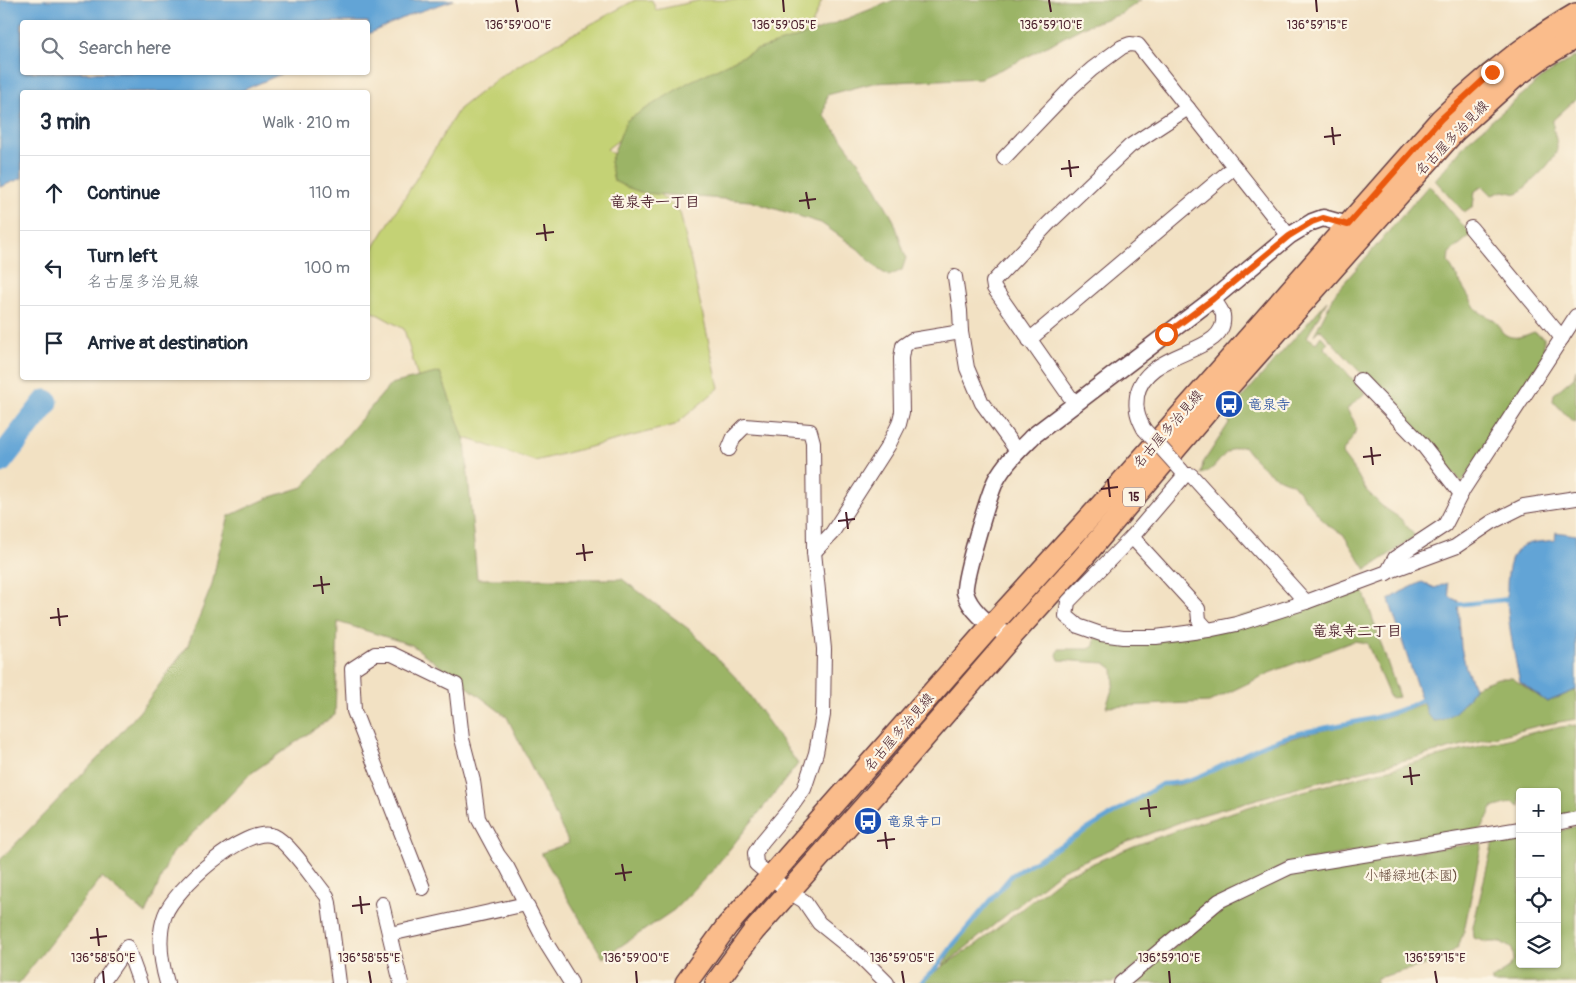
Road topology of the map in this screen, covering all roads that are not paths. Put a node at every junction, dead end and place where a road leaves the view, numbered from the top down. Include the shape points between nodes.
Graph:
1 (1576, 14) edge
2 (1576, 37) edge
3 (1188, 108) junction
4 (1004, 158) dead end
5 (1234, 167) junction
6 (1348, 225) junction
7 (1471, 228) dead end
8 (1289, 236) junction
9 (955, 277) dead end
10 (1213, 299) junction
11 (1576, 316) edge
12 (961, 332) junction
13 (1562, 338) junction
14 (1029, 340) junction
15 (1360, 380) dead end
16 (1075, 404) junction
17 (729, 449) dead end
18 (1017, 451) junction
19 (1183, 472) junction
20 (1461, 494) junction
21 (1576, 498) edge
22 (1132, 537) junction
23 (814, 552) junction
24 (1387, 573) junction
25 (1306, 602) junction
26 (991, 626) junction
27 (1208, 630) junction
28 (1012, 636) junction
29 (1576, 819) edge
30 (1561, 822) edge
31 (1516, 830) edge
32 (771, 877) junction
33 (423, 888) dead end
34 (789, 892) junction
35 (382, 904) dead end
36 (526, 904) junction
37 (390, 934) junction
38 (102, 983) edge
39 (140, 983) edge
40 (167, 983) edge
41 (339, 983) edge
42 (401, 983) edge
43 (571, 983) edge
44 (686, 983) edge
45 (716, 983) edge
46 (887, 983) edge
47 (1121, 983) edge

1 - 6 main road, 名古屋多治見線 / 15 via 1517,53 1470,91 1441,119
2 - 28 main road, 名古屋多治見線 / 15 via 1514,78 1455,131
3 - 4 street via 1138,44 1130,44 1110,54 1073,86
3 - 5 street
3 - 14 street via 1130,146 993,282
5 - 8 street
5 - 14 street
6 - 8 street via 1323,218
6 - 26 main road, 名古屋多治見線 / 15
7 - 13 street
8 - 10 street
9 - 12 street
10 - 16 street
10 - 19 street, bridge via 1223,314 1215,337 1158,365 1146,375 1138,387 1135,404 1144,429
11 - 13 street
12 - 18 street via 967,368 982,403
12 - 23 street via 912,340 903,346 899,424 832,533
13 - 20 street
14 - 16 street
15 - 20 street via 1422,444
16 - 18 street
17 - 23 street via 734,437 745,426 810,431 814,452
18 - 26 street via 997,480 988,503 965,591 972,606
19 - 22 street
19 - 25 street via 1191,475
20 - 24 street via 1445,525 1395,558
21 - 24 street via 1524,506 1492,522 1456,547
22 - 27 street via 1198,608 1199,620
22 - 27 street via 1068,602 1066,616 1078,626 1123,637 1156,638
23 - 32 street via 824,649 823,715 816,753 804,789 755,853 756,864
24 - 25 street
25 - 27 street
26 - 28 street
26 - 32 main road, 名古屋多治見線 / 15
28 - 34 main road, 名古屋多治見線 / 15
29 - 30 street
31 - 47 street via 1290,867 1219,901
32 - 34 street
32 - 44 main road, 名古屋多治見線 / 15 via 728,926
33 - 36 street via 354,711 352,669 375,654 392,654 456,685 462,739 478,818
34 - 45 main road, 名古屋多治見線 / 15 via 754,931
34 - 46 street via 804,901 819,923
35 - 37 street
36 - 37 street
36 - 43 street
37 - 42 street
38 - 39 street via 127,947
40 - 41 street via 160,935 168,907 221,854 246,840 268,834 290,850 327,896

